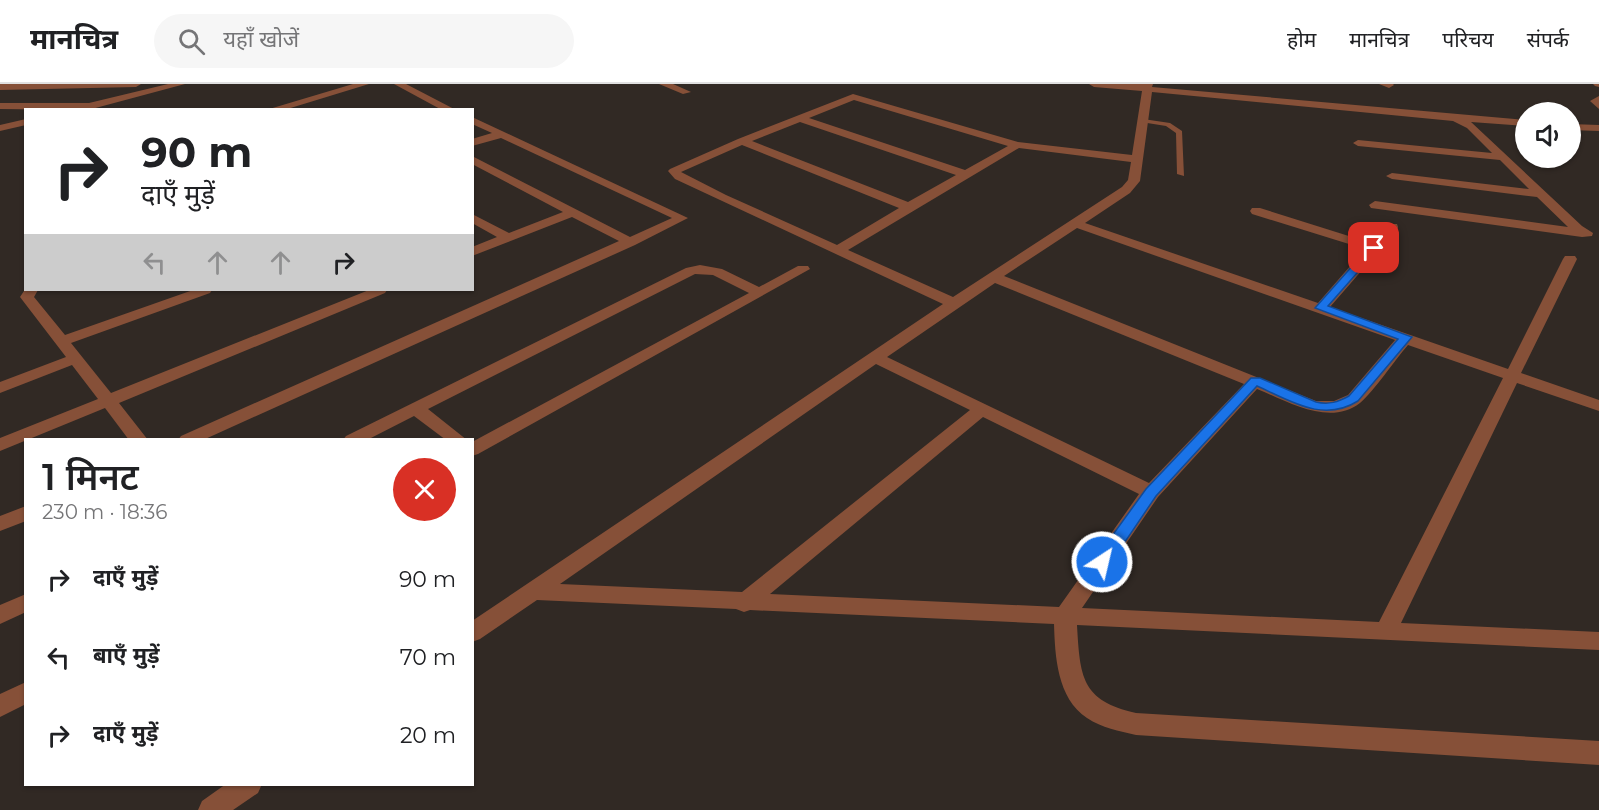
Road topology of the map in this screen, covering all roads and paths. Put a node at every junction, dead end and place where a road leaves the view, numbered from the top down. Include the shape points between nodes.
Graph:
1 (136, 84) edge
2 (180, 84) edge
3 (364, 84) edge
4 (399, 84) edge
5 (664, 84) edge
6 (1094, 84) edge
7 (1209, 84) edge
8 (0, 87) edge
9 (1148, 87) edge
10 (686, 92) dead end
11 (1292, 92) dead end
12 (1599, 99) edge
13 (94, 105) junction
14 (0, 106) edge
15 (1599, 106) edge
16 (82, 108) edge
17 (278, 108) edge
18 (447, 108) edge
19 (799, 118) junction
20 (1455, 118) junction
21 (474, 121) edge
22 (1143, 121) junction
23 (24, 122) edge
24 (1515, 122) edge
25 (1581, 127) edge
26 (0, 128) edge
27 (1599, 128) edge
28 (502, 134) junction
29 (742, 141) junction
30 (474, 142) edge
31 (1358, 143) dead end
32 (1017, 145) junction
33 (1503, 157) junction
34 (1137, 159) junction
35 (476, 164) edge
36 (1181, 174) dead end
37 (967, 175) junction
38 (1392, 176) dead end
39 (1540, 194) junction
40 (1375, 205) dead end
41 (909, 207) junction
42 (1256, 211) dead end
43 (573, 212) junction
44 (474, 219) edge
45 (1077, 224) junction
46 (1392, 227) dead end
47 (1593, 234) edge
48 (508, 238) junction
49 (630, 242) junction
50 (1374, 248) junction
51 (838, 250) junction
52 (474, 251) edge
53 (1570, 259) dead end
54 (803, 269) dead end
55 (993, 277) junction
56 (30, 291) edge
57 (202, 291) edge
58 (378, 291) edge
59 (758, 292) junction
60 (954, 303) junction
61 (1320, 308) junction
62 (1406, 337) junction
63 (62, 341) junction
64 (875, 357) junction
65 (77, 358) junction
66 (1512, 375) junction
67 (1256, 381) junction
68 (0, 388) edge
69 (108, 399) junction
70 (1599, 406) edge
71 (415, 408) junction
72 (982, 410) junction
73 (137, 438) edge
74 (192, 438) edge
75 (356, 438) edge
76 (455, 438) edge
77 (0, 445) edge
78 (474, 449) edge
79 (1151, 492) junction
80 (24, 514) edge
81 (0, 524) edge
82 (533, 591) junction
83 (24, 603) edge
84 (744, 603) junction
85 (0, 615) edge
86 (1065, 615) junction
87 (1386, 630) junction
88 (474, 632) edge
89 (1599, 641) edge
90 (24, 693) edge
91 (0, 706) edge
92 (1599, 753) edge
93 (246, 786) edge
94 (211, 810) edge

1 - 8 street
2 - 13 street
3 - 17 street
4 - 18 street
5 - 10 street
6 - 9 street
7 - 11 street
9 - 20 street
9 - 22 street
12 - 15 street via 1595,101
13 - 14 street
13 - 16 street
19 - 29 street
19 - 32 street via 860,97
19 - 37 street
20 - 24 street
20 - 33 street via 1471,126
21 - 28 street
22 - 34 street
22 - 36 lane via 1168,124 1180,132
23 - 26 street
25 - 27 street
28 - 30 street
28 - 49 street via 682,218
29 - 41 street
29 - 51 street via 679,167 674,173
31 - 33 street
32 - 34 street
32 - 37 street
33 - 39 street
34 - 45 street via 1134,181 1126,190
35 - 43 street
37 - 41 street
38 - 39 street
39 - 47 street via 1577,229
40 - 47 street
41 - 51 street
42 - 50 street
43 - 48 street
43 - 49 street
44 - 48 street
45 - 55 street
45 - 61 street
46 - 50 street
48 - 52 street
49 - 74 street
50 - 61 street
51 - 60 street
53 - 66 street
54 - 59 street
55 - 60 street
55 - 67 street
56 - 63 street via 27,297
57 - 63 street
58 - 69 street
59 - 71 street via 717,272 691,271
59 - 78 street
60 - 64 street
61 - 62 street
62 - 66 street
62 - 67 street via 1354,399 1335,407 1313,406
63 - 65 street
64 - 72 street
64 - 82 street
65 - 68 street
65 - 69 street
66 - 70 street
66 - 87 street
67 - 79 street
69 - 73 street
69 - 77 street
71 - 75 street
71 - 76 street
72 - 79 street
72 - 84 street
79 - 86 street
80 - 81 street
82 - 84 street
82 - 88 street
83 - 85 street
84 - 86 street
86 - 87 street
86 - 92 street via 1067,658 1076,689 1094,710 1110,718 1136,724
87 - 89 street
90 - 91 street
93 - 94 street

